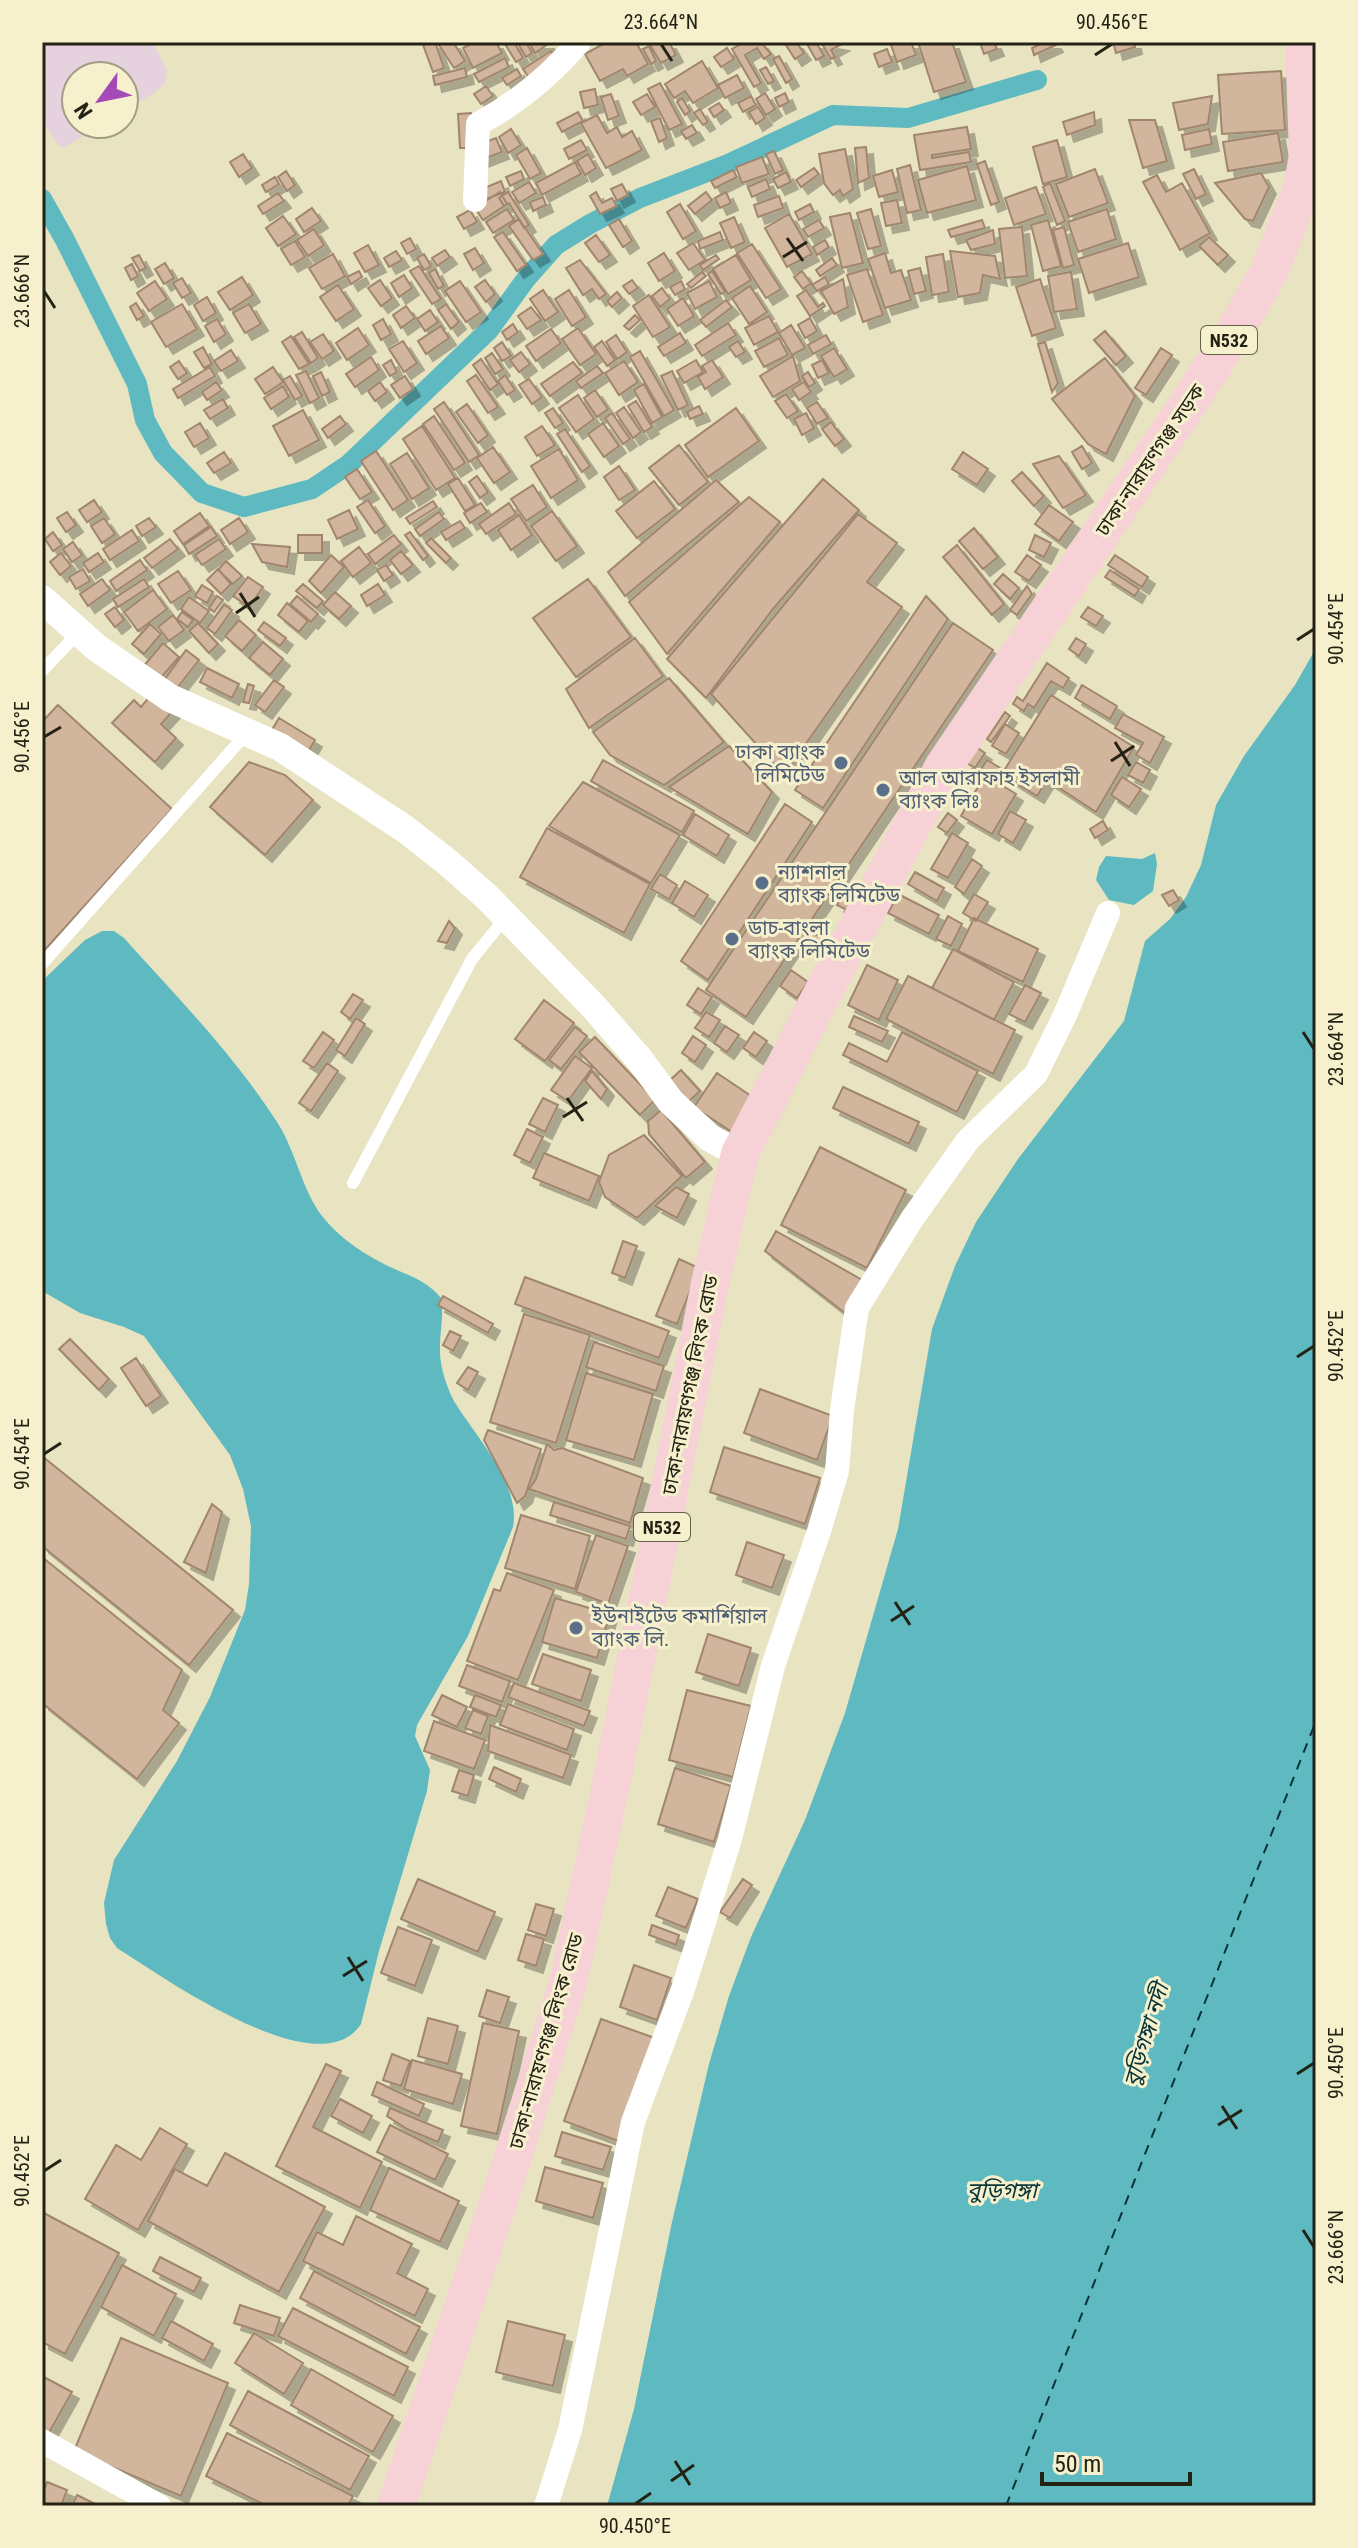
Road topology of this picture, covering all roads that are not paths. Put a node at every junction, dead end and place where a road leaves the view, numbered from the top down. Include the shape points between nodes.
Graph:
1 (579, 42) edge
2 (1304, 42) edge
3 (475, 200) dead end
4 (42, 599) edge
5 (1056, 603) joint
6 (79, 632) junction
7 (42, 671) edge
8 (246, 734) junction
9 (1108, 913) dead end
10 (506, 917) junction
11 (42, 964) edge
12 (740, 1154) junction
13 (353, 1183) dead end
14 (42, 2441) edge
15 (159, 2506) edge
16 (396, 2506) edge
17 (546, 2506) edge

1 - 3 street via 547,77 478,124
2 - 5 highway, ঢাকা-নারায়ণগঞ্জ সড়ক / N532 via 1307,165 1270,270
4 - 6 street
5 - 12 highway, ঢাকা-নারায়ণগঞ্জ লিংক রোড / N532 via 944,766
6 - 7 lane
6 - 8 street via 170,698
8 - 10 street via 280,747 405,829
8 - 11 lane
9 - 17 street via 1036,1074 968,1140 857,1308 837,1471 773,1666 730,1839 688,1974 633,2122 570,2430
10 - 12 street via 631,1049 671,1102 710,1138
10 - 13 lane via 472,959
12 - 16 highway, ঢাকা-নারায়ণগঞ্জ লিংক রোড / N532 via 569,1979
14 - 15 street

